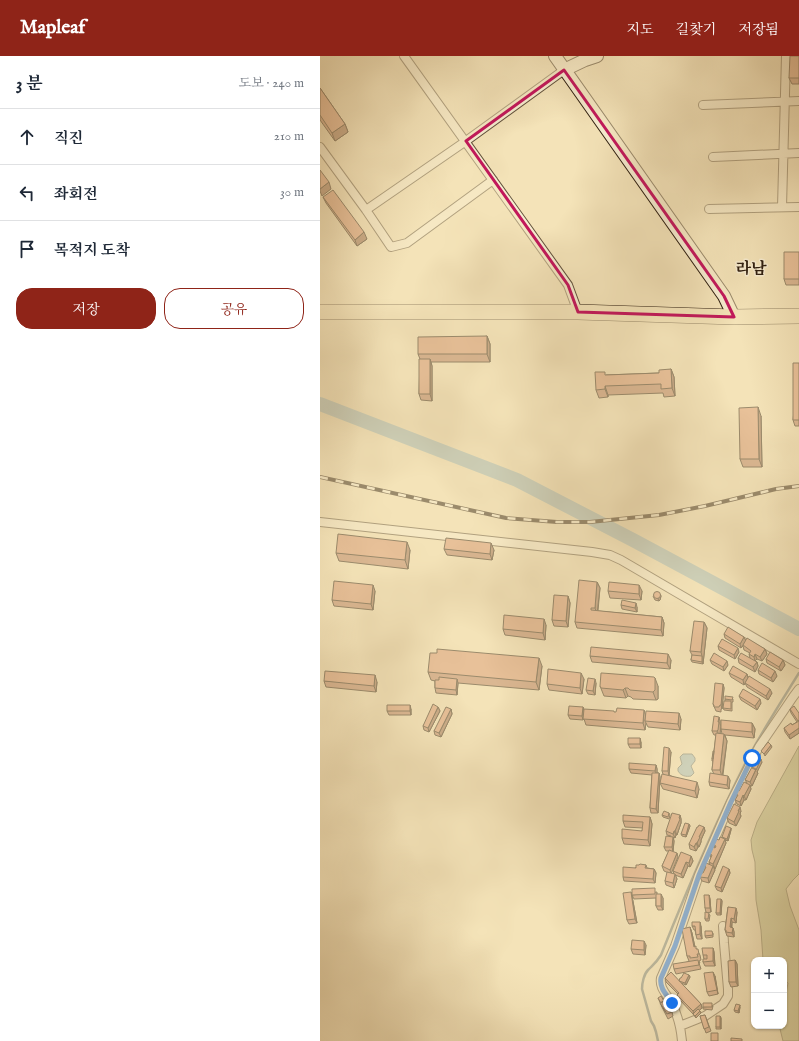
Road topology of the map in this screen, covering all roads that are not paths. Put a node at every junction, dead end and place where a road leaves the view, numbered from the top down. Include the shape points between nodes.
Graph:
1 (404, 56) edge
2 (555, 56) edge
3 (597, 56) edge
4 (786, 56) edge
5 (564, 70) junction
6 (785, 101) junction
7 (799, 101) edge
8 (703, 105) dead end
9 (466, 141) junction
10 (320, 147) edge
11 (784, 153) junction
12 (799, 153) edge
13 (713, 157) dead end
14 (493, 180) junction
15 (782, 207) junction
16 (799, 207) edge
17 (709, 209) dead end
18 (366, 210) junction
19 (320, 312) edge
20 (578, 312) junction
21 (799, 316) edge
22 (734, 317) junction
23 (320, 522) edge
24 (799, 664) edge
25 (799, 689) edge
26 (724, 926) edge
27 (680, 1026) junction
28 (682, 1041) edge

1 - 9 street
2 - 5 main road
3 - 5 main road
4 - 6 street
5 - 9 street
5 - 22 main road via 724,296
6 - 7 street
6 - 8 street
6 - 11 street
9 - 14 street
9 - 18 street
10 - 18 street
11 - 12 street
11 - 13 street
11 - 15 street
14 - 18 street via 407,243 391,247
14 - 20 street via 568,285
15 - 16 street
15 - 17 street
19 - 20 highway
20 - 22 highway
21 - 22 highway
23 - 24 street via 610,555
25 - 27 street via 759,747 731,802 699,875 675,946 661,978 660,983 672,1003
26 - 27 street via 728,996 723,1004 705,1016
27 - 28 street

